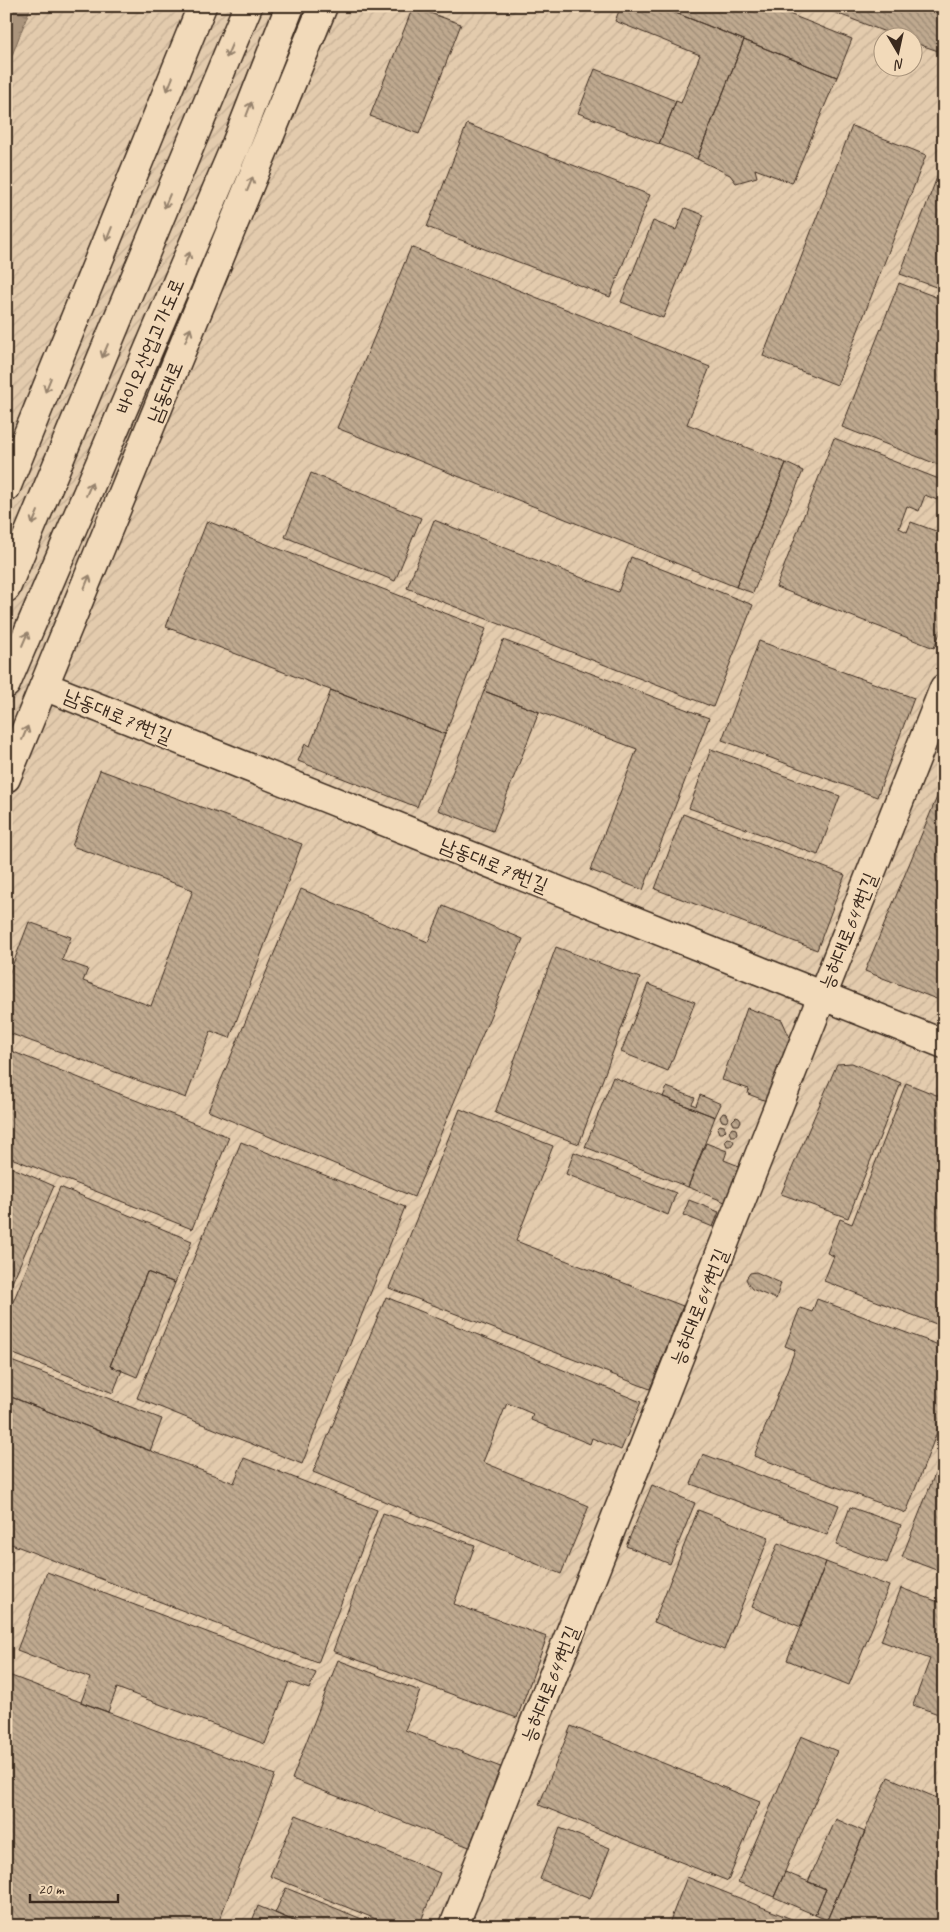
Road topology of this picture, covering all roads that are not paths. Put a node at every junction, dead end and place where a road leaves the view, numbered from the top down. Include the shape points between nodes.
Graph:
1 (202, 6) edge
2 (248, 6) edge
3 (290, 6) edge
4 (323, 6) edge
5 (6, 488) edge
6 (6, 588) edge
7 (6, 684) edge
8 (44, 686) junction
9 (944, 688) edge
10 (6, 778) edge
11 (822, 995) junction
12 (944, 1044) edge
13 (454, 1926) edge

1 -> 5 main road
2 -> 6 main road, 바이오산업고가도로
7 -> 3 main road, 바이오산업고가도로 via 236,144
8 -> 4 main road, 남동대로
10 -> 8 main road, 남동대로
8 - 11 main road, 남동대로79번길
9 - 11 main road, 능허대로649번길
11 - 12 main road, 남동대로79번길
11 - 13 main road, 능허대로649번길

